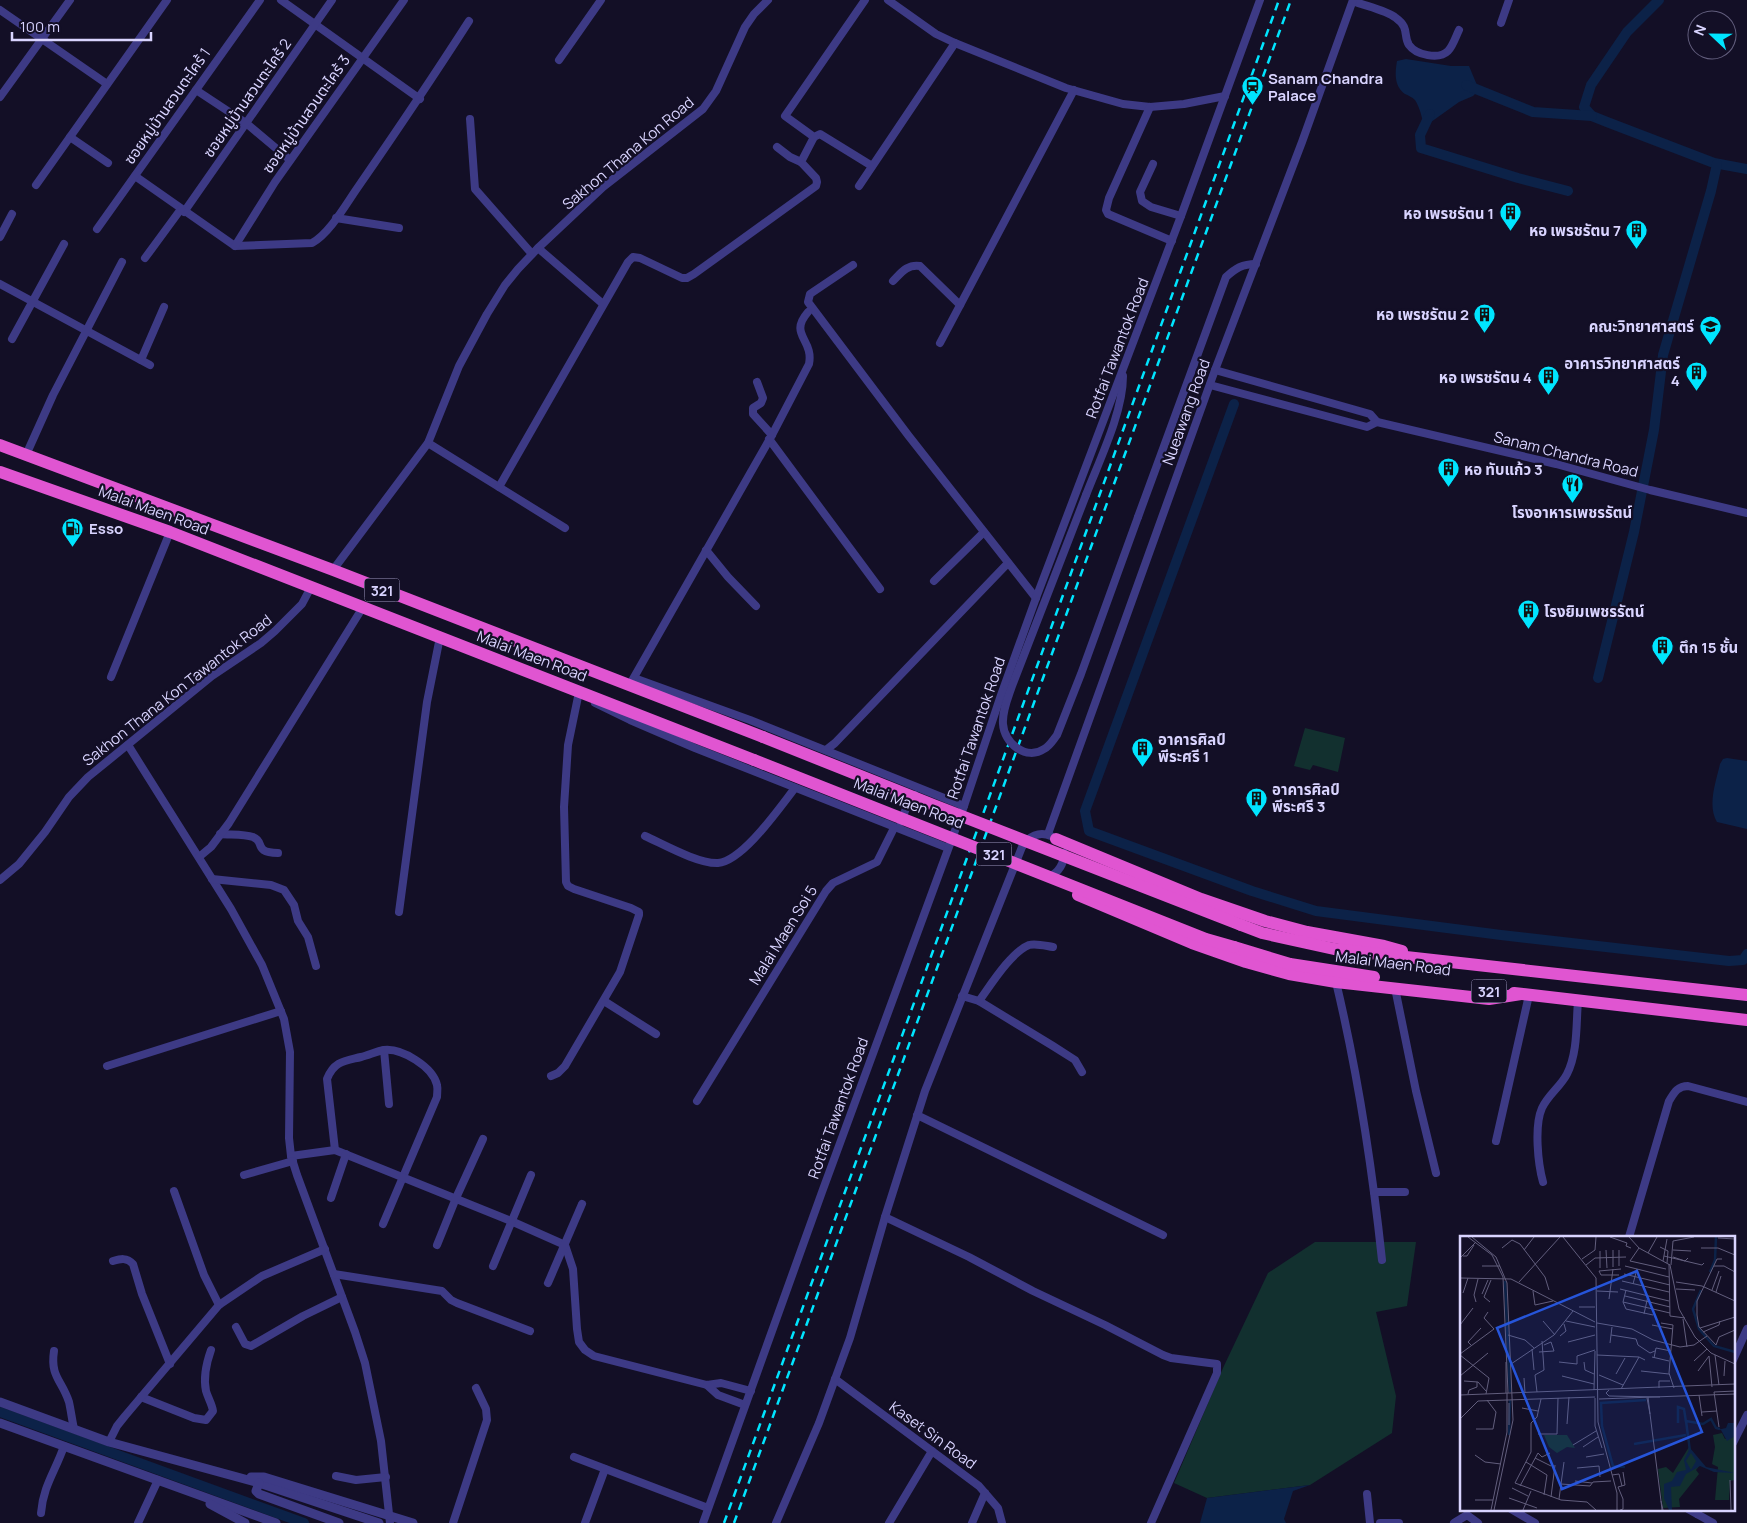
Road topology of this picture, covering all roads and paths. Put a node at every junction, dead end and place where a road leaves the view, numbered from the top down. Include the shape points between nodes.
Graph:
1 (70, 0) edge
2 (167, 0) edge
3 (260, 0) edge
4 (281, 0) edge
5 (332, 0) edge
6 (404, 0) edge
7 (601, 0) edge
8 (768, 0) edge
9 (865, 0) edge
10 (888, 0) edge
11 (1260, 0) edge
12 (1509, 0) edge
13 (1353, 1) edge
14 (0, 10) edge
15 (469, 21) dead end
16 (1501, 23) dead end
17 (315, 24) junction
18 (1459, 30) dead end
19 (42, 39) junction
20 (955, 43) junction
21 (363, 58) junction
22 (558, 60) dead end
23 (107, 84) junction
24 (196, 90) junction
25 (1074, 90) junction
26 (1225, 96) junction
27 (0, 97) edge
28 (420, 99) junction
29 (1150, 107) junction
30 (470, 119) dead end
31 (246, 124) junction
32 (70, 136) junction
33 (814, 137) junction
34 (777, 147) dead end
35 (290, 160) junction
36 (801, 162) junction
37 (108, 163) dead end
38 (1153, 164) dead end
39 (872, 166) junction
40 (135, 176) junction
41 (36, 185) dead end
42 (859, 186) dead end
43 (182, 210) junction
44 (12, 214) dead end
45 (1181, 216) junction
46 (336, 218) junction
47 (399, 228) dead end
48 (97, 229) dead end
49 (0, 238) edge
50 (1172, 242) junction
51 (64, 244) dead end
52 (235, 246) junction
53 (538, 248) junction
54 (532, 254) junction
55 (145, 258) dead end
56 (122, 262) dead end
57 (1256, 264) junction
58 (853, 265) dead end
59 (893, 281) dead end
60 (0, 284) edge
61 (32, 302) junction
62 (603, 304) junction
63 (960, 305) junction
64 (164, 307) dead end
65 (808, 312) dead end
66 (86, 331) junction
67 (12, 339) dead end
68 (940, 343) dead end
69 (141, 360) junction
70 (150, 365) dead end
71 (1215, 370) junction
72 (1123, 371) junction
73 (757, 382) dead end
74 (1210, 385) junction
75 (1378, 422) junction
76 (771, 437) junction
77 (428, 443) junction
78 (0, 445) edge
79 (26, 455) junction
80 (0, 472) edge
81 (498, 487) junction
82 (1747, 513) edge
83 (566, 528) dead end
84 (170, 532) junction
85 (984, 532) junction
86 (706, 550) junction
87 (1008, 563) junction
88 (333, 570) junction
89 (934, 581) dead end
90 (311, 587) junction
91 (880, 589) dead end
92 (1036, 598) junction
93 (756, 606) dead end
94 (363, 607) junction
95 (440, 637) junction
96 (112, 677) dead end
97 (632, 682) junction
98 (583, 693) junction
99 (128, 745) junction
100 (826, 750) junction
101 (795, 788) junction
102 (923, 789) junction
103 (964, 806) junction
104 (894, 828) junction
105 (903, 831) junction
106 (220, 834) junction
107 (645, 836) dead end
108 (1052, 837) junction
109 (948, 848) junction
110 (278, 853) dead end
111 (198, 857) junction
112 (1013, 868) junction
113 (212, 879) junction
114 (1042, 879) junction
115 (0, 880) edge
116 (399, 912) dead end
117 (1053, 947) dead end
118 (1426, 959) junction
119 (316, 966) dead end
120 (1336, 982) junction
121 (1395, 988) junction
122 (1525, 995) junction
123 (1747, 995) edge
124 (962, 996) junction
125 (604, 1001) junction
126 (979, 1001) junction
127 (1578, 1001) junction
128 (280, 1011) junction
129 (1747, 1020) edge
130 (656, 1034) dead end
131 (384, 1050) junction
132 (108, 1066) dead end
133 (1082, 1072) dead end
134 (551, 1076) dead end
135 (697, 1101) dead end
136 (1747, 1102) edge
137 (389, 1104) dead end
138 (917, 1115) junction
139 (483, 1139) dead end
140 (1496, 1141) dead end
141 (335, 1150) junction
142 (346, 1154) junction
143 (292, 1158) junction
144 (1436, 1173) dead end
145 (532, 1175) dead end
146 (244, 1176) dead end
147 (403, 1176) junction
148 (1543, 1182) dead end
149 (174, 1191) dead end
150 (1374, 1192) junction
151 (1405, 1192) dead end
152 (330, 1198) dead end
153 (456, 1198) junction
154 (582, 1204) dead end
155 (885, 1217) junction
156 (511, 1221) junction
157 (383, 1224) dead end
158 (1163, 1235) dead end
159 (1629, 1236) edge
160 (437, 1245) dead end
161 (565, 1245) junction
162 (325, 1249) junction
163 (1382, 1260) dead end
164 (113, 1261) dead end
165 (494, 1266) dead end
166 (334, 1274) junction
167 (548, 1283) dead end
168 (342, 1297) junction
169 (218, 1305) junction
170 (236, 1326) dead end
171 (1747, 1329) edge
172 (530, 1331) dead end
173 (211, 1350) dead end
174 (54, 1351) dead end
175 (1734, 1358) edge
176 (170, 1364) junction
177 (835, 1379) junction
178 (707, 1384) junction
179 (476, 1388) dead end
180 (750, 1390) junction
181 (142, 1397) junction
182 (0, 1402) edge
183 (746, 1405) junction
184 (1747, 1415) edge
185 (0, 1423) edge
186 (74, 1429) junction
187 (1734, 1441) edge
188 (110, 1442) junction
189 (64, 1446) junction
190 (932, 1451) junction
191 (574, 1457) dead end
192 (605, 1468) junction
193 (336, 1476) dead end
194 (237, 1477) junction
195 (386, 1478) junction
196 (158, 1480) junction
197 (259, 1483) junction
198 (187, 1491) junction
199 (985, 1493) junction
200 (1367, 1494) dead end
201 (708, 1508) junction
202 (1513, 1510) edge
203 (1698, 1512) edge
204 (40, 1513) dead end
205 (390, 1519) edge
206 (138, 1523) edge
207 (245, 1523) edge
208 (276, 1523) edge
209 (339, 1523) edge
210 (379, 1523) edge
211 (414, 1523) edge
212 (453, 1523) edge
213 (585, 1523) edge
214 (703, 1523) edge
215 (776, 1523) edge
216 (889, 1523) edge
217 (972, 1523) edge
218 (1002, 1523) edge
219 (1152, 1523) edge
220 (1370, 1523) edge
221 (1380, 1523) edge
222 (1399, 1523) edge
223 (1454, 1523) edge
224 (1478, 1523) edge
225 (1535, 1523) edge
226 (1713, 1523) edge

1 - 19 street
2 - 23 street
3 - 24 street, ซอยหมู่บ้านสวนตะไคร้ 1
4 - 17 street
5 - 17 street, ซอยหมู่บ้านสวนตะไคร้ 2
6 - 21 street, ซอยหมู่บ้านสวนตะไคร้ 3
7 - 22 street
8 - 53 street, Sakhon Thana Kon Road via 746,27 716,91 703,109 603,187
9 - 33 street via 785,114 787,119
10 - 20 street via 936,34
11 - 26 street, Rotfai Tawantok Road
12 - 16 street
13 - 18 street via 1395,16 1404,24 1409,44 1419,52 1440,55 1448,51
13 - 57 street, Nueawang Road
14 - 19 street
15 - 28 street
17 - 21 street
17 - 31 street, ซอยหมู่บ้านสวนตะไคร้ 2
19 - 23 street
19 - 27 street
20 - 25 street
20 - 39 street
21 - 28 street
21 - 35 street, ซอยหมู่บ้านสวนตะไคร้ 3
23 - 32 street
24 - 31 street
24 - 40 street, ซอยหมู่บ้านสวนตะไคร้ 1
25 - 29 street via 1123,104
25 - 63 street
26 - 29 street
26 - 45 street, Rotfai Tawantok Road
28 - 46 street
29 - 50 street via 1106,210 1108,214
30 - 54 street via 475,189
31 - 35 street
31 - 43 street, ซอยหมู่บ้านสวนตะไคร้ 2
32 - 37 street
32 - 41 street
33 - 36 street
33 - 39 street via 820,134
34 - 36 street
35 - 52 street, ซอยหมู่บ้านสวนตะไคร้ 3
36 - 62 street via 816,178 816,186 694,274 682,278 633,257
38 - 45 street via 1140,192 1142,201 1150,207
39 - 42 street
40 - 43 street
40 - 48 street, ซอยหมู่บ้านสวนตะไคร้ 1
43 - 52 street
43 - 55 street, ซอยหมู่บ้านสวนตะไคร้ 2
44 - 49 street
45 - 50 street, Rotfai Tawantok Road
46 - 47 street
46 - 52 street via 312,243
50 - 72 street, Rotfai Tawantok Road
51 - 61 street
53 - 54 street, Sakhon Thana Kon Road
53 - 62 street
54 - 77 street, Sakhon Thana Kon Road via 505,285 482,322 459,366
56 - 66 street
57 - 71 street, Nueawang Road
57 - 72 street, bridge via 1236,267 1226,277 1057,735 1044,750 1024,752 1006,736 1003,714 1118,407
58 - 85 street via 810,294 808,302
59 - 63 street via 906,268 920,266
60 - 61 street
61 - 66 street
61 - 67 street
62 - 81 street
63 - 68 street
64 - 69 street
65 - 76 street via 799,330 809,348 809,364
66 - 69 street
66 - 79 street via 52,395
69 - 70 street
71 - 74 street, Nueawang Road
71 - 75 street, Sanam Chandra Road via 1370,414
72 - 92 street, Rotfai Tawantok Road
73 - 76 street via 763,398 753,408 752,414
74 - 75 street, Sanam Chandra Road via 1366,426
74 - 108 street, Nueawang Road
75 - 82 street, Sanam Chandra Road
76 - 86 street
76 - 91 street
77 - 81 street
77 - 88 street, Sakhon Thana Kon Road
78 - 79 highway, Malai Maen Road / 321
79 - 88 highway, Malai Maen Road / 321
80 - 84 highway, Malai Maen Road / 321
81 - 83 street
84 - 90 highway, Malai Maen Road / 321
84 - 96 street
85 - 87 street
85 - 89 street
86 - 93 street
86 - 97 street
87 - 92 street
87 - 100 street
88 - 97 highway, Malai Maen Road / 321
90 - 94 highway, Malai Maen Road / 321
90 - 99 street, Sakhon Thana Kon Tawantok Road via 302,604 275,631 212,676
92 - 103 street, Rotfai Tawantok Road
94 - 95 highway, Malai Maen Road / 321
94 - 106 street
95 - 98 highway, Malai Maen Road / 321
95 - 116 street via 427,702
97 - 100 street
97 - 118 highway, Malai Maen Road / 321, bridge via 945,810 1262,933 1334,949
98 - 101 street via 596,704 630,720
98 - 122 highway, Malai Maen Road / 321, bridge via 1234,948 1334,972
98 - 125 street via 568,745 564,807 566,882 574,889 639,912 623,966
99 - 111 street
99 - 115 street, Sakhon Thana Kon Tawantok Road via 88,776 19,864
100 - 102 street
101 - 104 street
101 - 107 street via 746,847 719,863 684,854
102 - 103 street
102 - 105 street via 909,800 901,820
103 - 109 street, Rotfai Tawantok Road
104 - 105 street
104 - 135 street, Malai Maen Soi 5 via 877,862 833,883 826,890
105 - 109 street
106 - 110 street via 252,837 266,853
106 - 111 street
108 - 112 street, 321 via 1040,834 1026,840
108 - 114 street via 1063,849 1063,862 1057,872
108 - 118 highway via 1244,914 1307,932 1391,947
109 - 180 street, Rotfai Tawantok Road
111 - 113 street
112 - 114 highway
112 - 124 street
113 - 119 street via 271,885 284,890 308,937
113 - 128 street via 262,964
114 - 120 highway via 1192,943 1246,962
117 - 126 street via 1035,945 1022,950 1000,972
118 - 123 highway, Malai Maen Road / 321
120 - 121 highway
120 - 150 street via 1356,1071
121 - 122 highway via 1488,999
121 - 144 street
122 - 127 highway, Malai Maen Road / 321
122 - 140 street
124 - 126 street
124 - 138 street
125 - 130 street
125 - 134 street via 565,1066
126 - 133 street via 1075,1060
127 - 129 highway, Malai Maen Road / 321
127 - 148 street via 1570,1067 1542,1109 1539,1119 1539,1161
128 - 132 street
128 - 143 street via 290,1052 289,1138
131 - 137 street
131 - 141 street via 341,1062 327,1079
131 - 147 street via 413,1057 437,1084 437,1097
136 - 159 street via 1688,1086 1676,1090 1669,1101
138 - 155 street
138 - 158 street
139 - 153 street
141 - 142 street
141 - 143 street
142 - 147 street
142 - 152 street
143 - 146 street
143 - 162 street
145 - 156 street
147 - 153 street
147 - 157 street
149 - 169 street
150 - 151 street
150 - 163 street
153 - 156 street
153 - 160 street
154 - 161 street
155 - 177 street
155 - 219 street via 1164,1355 1217,1364 1217,1373
156 - 161 street
156 - 165 street
161 - 167 street
161 - 178 street via 573,1270 576,1329 585,1350 594,1356
162 - 166 street
162 - 169 street via 262,1276
164 - 176 street via 122,1259 133,1264
166 - 168 street
166 - 172 street via 442,1291 457,1303
168 - 170 street via 251,1346 245,1344
168 - 195 street via 365,1363
169 - 176 street
171 - 175 street
173 - 181 street via 205,1379 213,1411 206,1420
174 - 186 street via 52,1364 68,1401
176 - 181 street
177 - 190 street, Kaset Sin Road
177 - 215 street
178 - 180 street via 721,1383
178 - 183 street via 718,1395
179 - 212 street via 486,1409 487,1420
180 - 183 street, Rotfai Tawantok Road
181 - 188 street via 117,1426
182 - 186 street
183 - 201 street, Rotfai Tawantok Road
184 - 187 street
185 - 189 street
186 - 188 street
188 - 194 street
189 - 196 street
189 - 204 street via 47,1484
190 - 199 street, Kaset Sin Road
190 - 216 street
191 - 192 street
192 - 201 street
192 - 213 street
193 - 195 street via 356,1480
194 - 197 street
194 - 205 street via 264,1477
195 - 205 street
196 - 198 street
196 - 206 street
197 - 209 street via 258,1494
197 - 210 street
198 - 207 street
198 - 208 street
199 - 217 street
199 - 218 street, Kaset Sin Road via 998,1508
200 - 220 street
201 - 214 street, Rotfai Tawantok Road
202 - 225 street
203 - 226 street
205 - 211 street
221 - 222 street
223 - 224 street via 1466,1515

